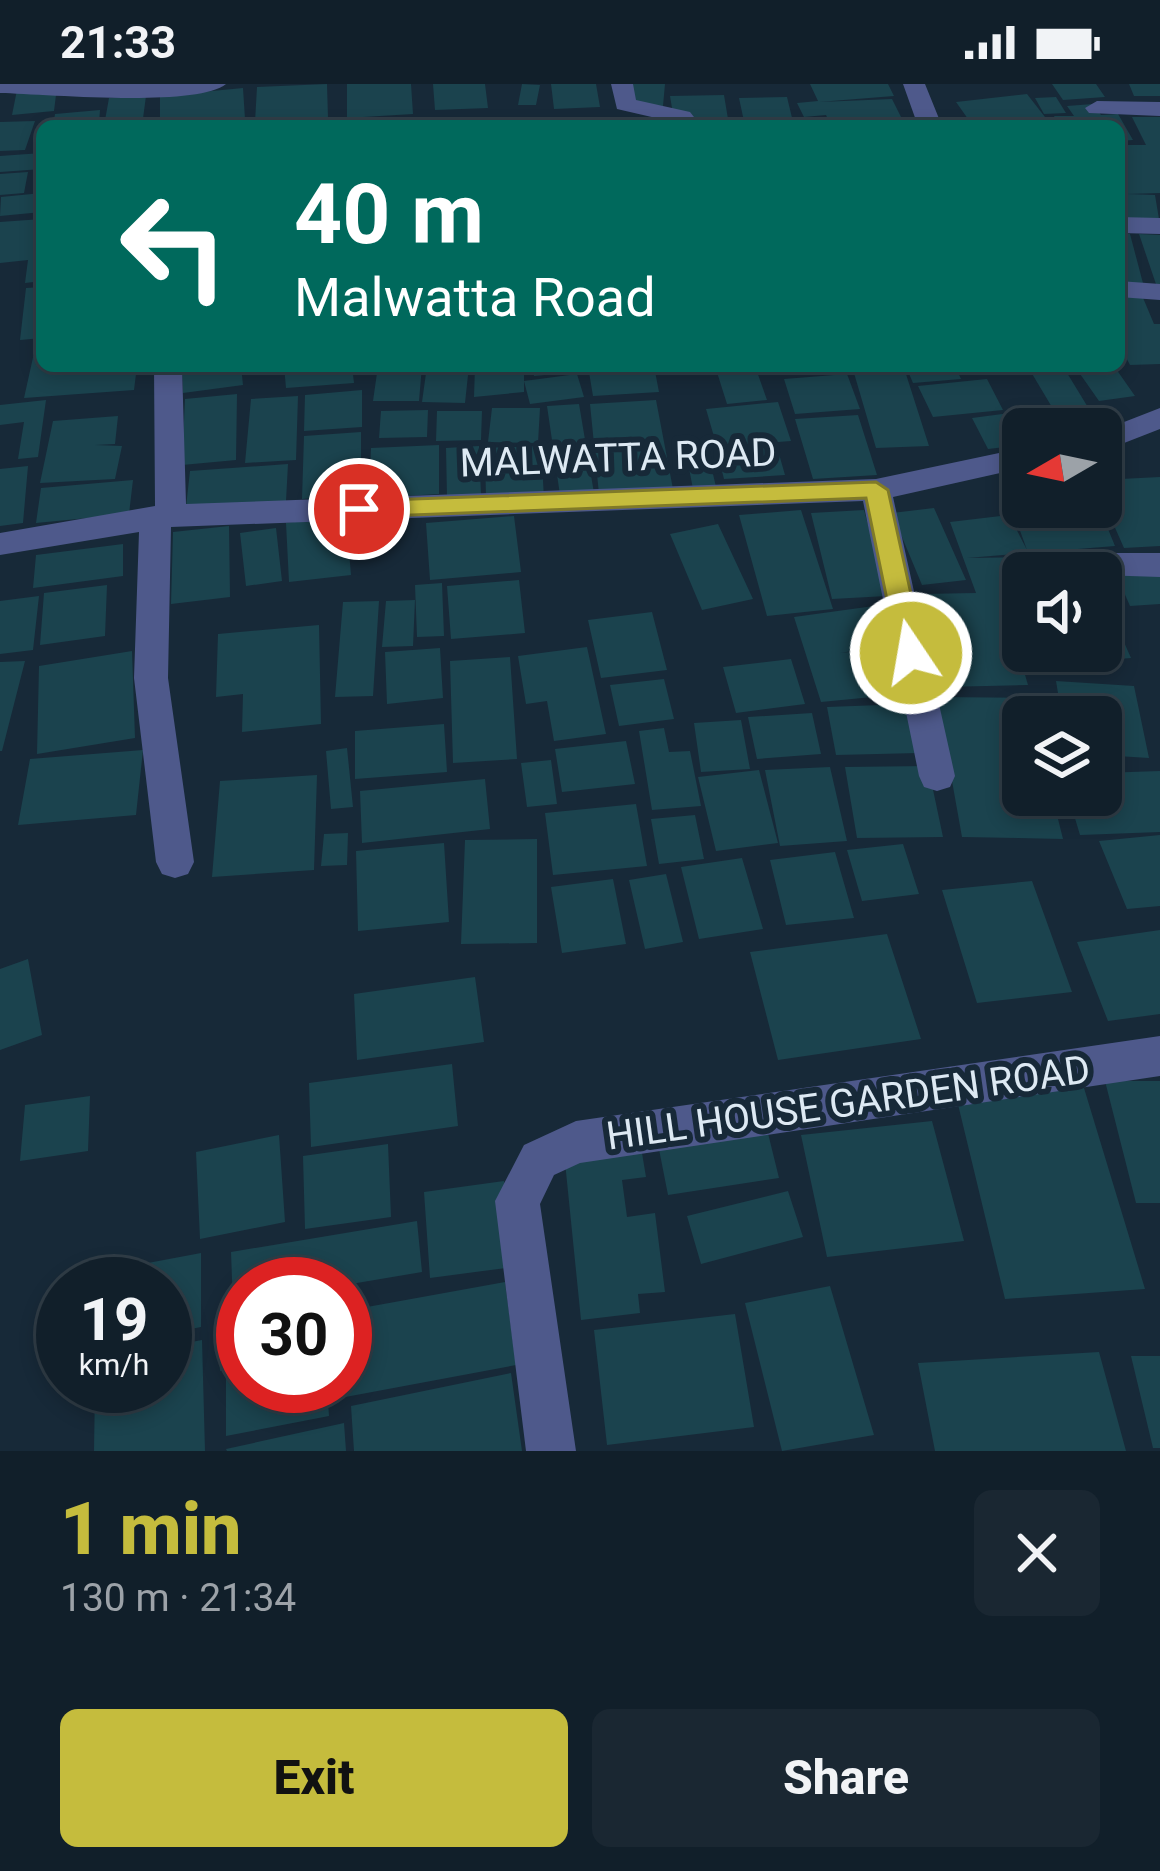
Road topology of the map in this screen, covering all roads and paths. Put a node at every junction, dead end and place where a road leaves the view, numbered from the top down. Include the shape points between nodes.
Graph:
1 (215, 84) edge
2 (622, 84) edge
3 (914, 84) edge
4 (0, 86) edge
5 (1097, 109) dead end
6 (1160, 109) edge
7 (682, 117) dead end
8 (928, 120) edge
9 (1125, 225) edge
10 (1160, 226) edge
11 (1125, 289) edge
12 (1160, 292) edge
13 (168, 372) edge
14 (1160, 418) edge
15 (1122, 433) edge
16 (1002, 463) edge
17 (876, 490) junction
18 (163, 517) junction
19 (0, 544) edge
20 (1122, 565) edge
21 (1160, 565) edge
22 (937, 776) dead end
23 (176, 862) dead end
24 (1160, 1056) edge
25 (551, 1451) edge

1 - 4 street via 147,91
2 - 7 street via 625,104
3 - 8 street
5 - 6 street
9 - 10 street
11 - 12 street
13 - 18 street
14 - 15 street
16 - 17 street, MALWATTA ROAD
17 - 18 street, MALWATTA ROAD
17 - 22 street
18 - 19 street, MALWATTA ROAD
18 - 23 street via 151,678
20 - 21 street
24 - 25 street, HILL HOUSE GARDEN ROAD via 576,1142 539,1160 517,1201

